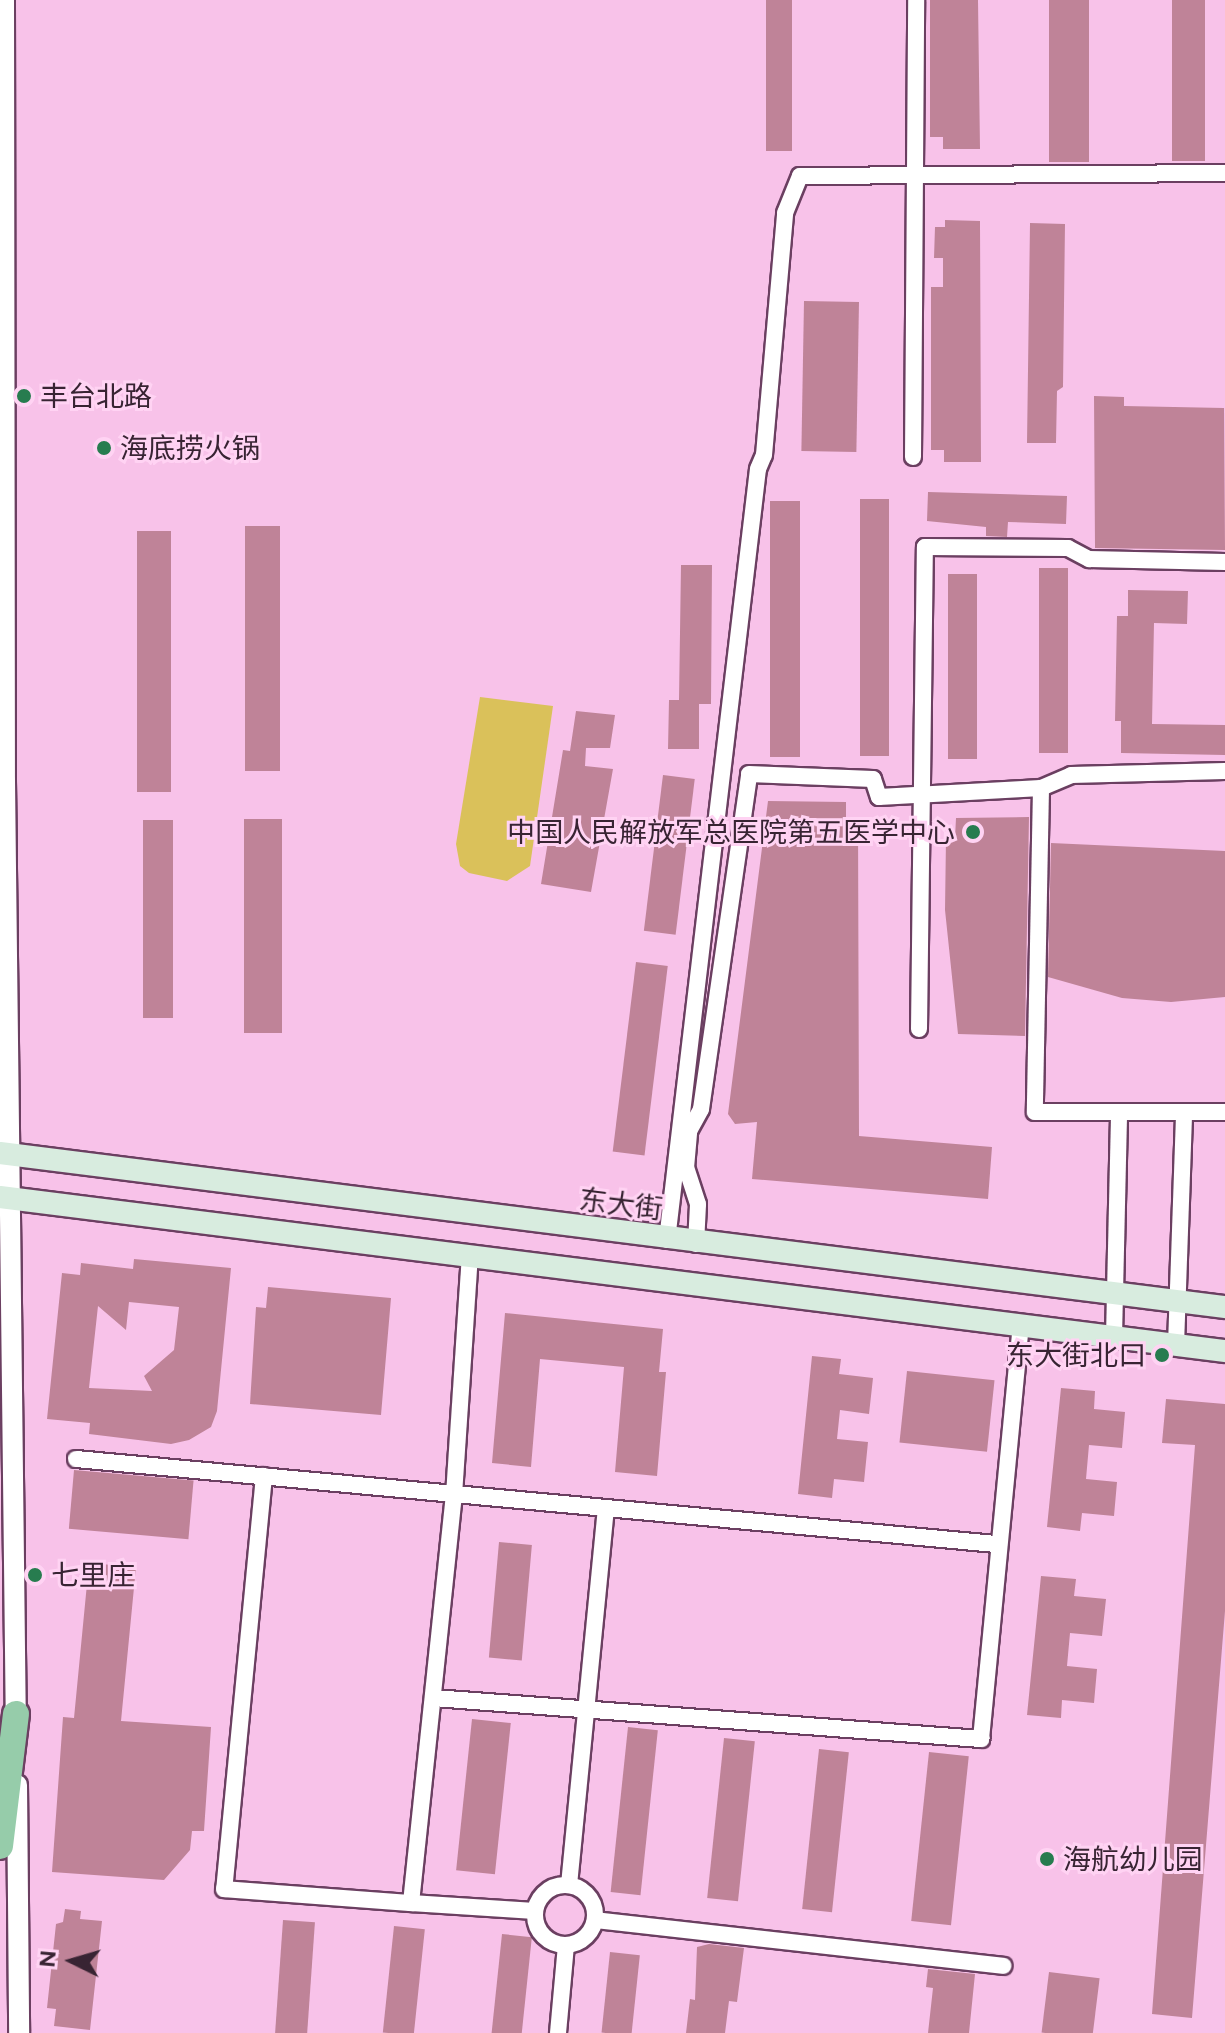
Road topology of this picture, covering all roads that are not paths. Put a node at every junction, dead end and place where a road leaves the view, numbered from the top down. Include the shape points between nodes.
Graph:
1 (4, 0) edge
2 (916, 0) edge
3 (1225, 173) edge
4 (915, 174) junction
5 (913, 457) dead end
6 (1225, 562) edge
7 (1225, 771) edge
8 (1041, 788) junction
9 (923, 795) junction
10 (919, 1029) dead end
11 (1225, 1112) edge
12 (1119, 1113) junction
13 (1184, 1113) junction
14 (5, 1154) edge
15 (6, 1198) edge
16 (667, 1240) junction
17 (696, 1244) junction
18 (470, 1256) junction
19 (1117, 1295) junction
20 (1178, 1302) junction
21 (1225, 1307) edge
22 (1021, 1325) junction
23 (1114, 1337) junction
24 (1176, 1345) junction
25 (1225, 1351) edge
26 (0, 1384) edge
27 (14, 1420) junction
28 (76, 1459) dead end
29 (264, 1476) junction
30 (454, 1495) junction
31 (606, 1509) junction
32 (996, 1544) junction
33 (434, 1698) junction
34 (587, 1712) junction
35 (16, 1714) junction
36 (0, 1846) edge
37 (569, 1885) junction
38 (411, 1903) junction
39 (535, 1911) junction
40 (595, 1920) junction
41 (566, 1945) junction
42 (1003, 1966) dead end
43 (19, 2033) edge
44 (558, 2033) edge

1 - 14 street
2 - 4 street
3 - 4 street
4 - 5 street
4 - 16 street via 800,176 785,213 764,455 758,469
6 - 9 street via 1089,559 1068,548 925,547
7 - 8 street via 1071,775
8 - 9 street
8 - 12 street via 1035,1112
9 - 10 street
9 - 17 street via 879,797 873,779 749,774 701,1109 689,1131 686,1168 698,1204
11 - 13 street
12 - 13 street
12 - 19 street
13 - 20 street
14 - 15 street
14 - 16 main road, 东大街
15 - 18 main road
15 - 27 street
16 - 17 main road, 东大街
17 - 19 main road, 东大街
18 - 22 main road
18 - 30 street
19 - 20 main road, 东大街
19 - 23 street
20 - 21 main road, 东大街
20 - 24 street
22 - 23 main road
22 - 32 street
23 - 24 main road
24 - 25 main road
26 - 27 street
27 - 35 street
28 - 29 street
29 - 30 street
29 - 38 street via 224,1889
30 - 31 street
30 - 33 street
31 - 32 street
31 - 34 street
32 - 34 street via 981,1739
33 - 34 street
33 - 38 street
34 - 37 street
35 - 36 highway
35 - 43 street
37 - 39 street via 543,1894
37 - 40 street via 586,1893
38 - 39 street
39 - 41 street via 539,1931
40 - 41 street via 585,1938
40 - 42 street
41 - 44 street

